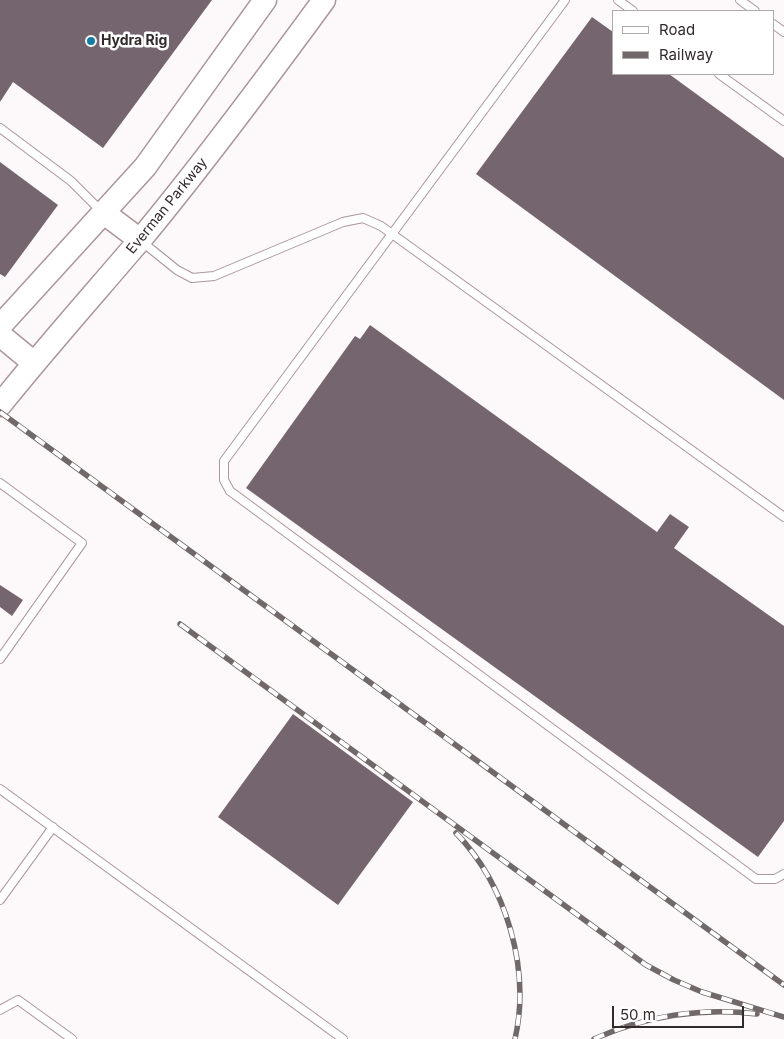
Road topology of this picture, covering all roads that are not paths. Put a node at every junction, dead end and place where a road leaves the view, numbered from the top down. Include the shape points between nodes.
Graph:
1 (265, 0) edge
2 (324, 0) edge
3 (564, 0) edge
4 (618, 0) edge
5 (740, 0) edge
6 (632, 10) edge
7 (754, 10) edge
8 (784, 21) edge
9 (774, 25) edge
10 (784, 32) edge
11 (720, 75) edge
12 (784, 121) edge
13 (0, 128) edge
14 (104, 213) junction
15 (391, 234) junction
16 (140, 240) junction
17 (0, 326) edge
18 (0, 335) edge
19 (34, 363) junction
20 (0, 405) edge
21 (0, 483) edge
22 (784, 517) edge
23 (0, 659) edge
24 (0, 789) edge
25 (53, 827) junction
26 (784, 874) edge
27 (0, 900) edge
28 (0, 1010) edge
29 (72, 1039) edge
30 (343, 1039) edge

1 - 14 main road via 145,167
2 - 16 main road, Everman Parkway via 232,125
3 - 15 lane
4 - 6 lane
5 - 7 lane
8 - 9 lane
9 - 10 lane
11 - 12 lane
13 - 14 lane via 71,181
14 - 16 main road
14 - 17 main road
15 - 16 lane via 363,218 343,222 214,276 192,278
15 - 22 lane
15 - 26 lane via 224,461 224,480 230,491 756,879 774,879
16 - 19 main road, Everman Parkway
18 - 19 main road
19 - 20 main road, Everman Parkway
21 - 23 lane via 82,543
24 - 25 lane
25 - 27 lane
25 - 30 lane
28 - 29 lane via 18,1000

